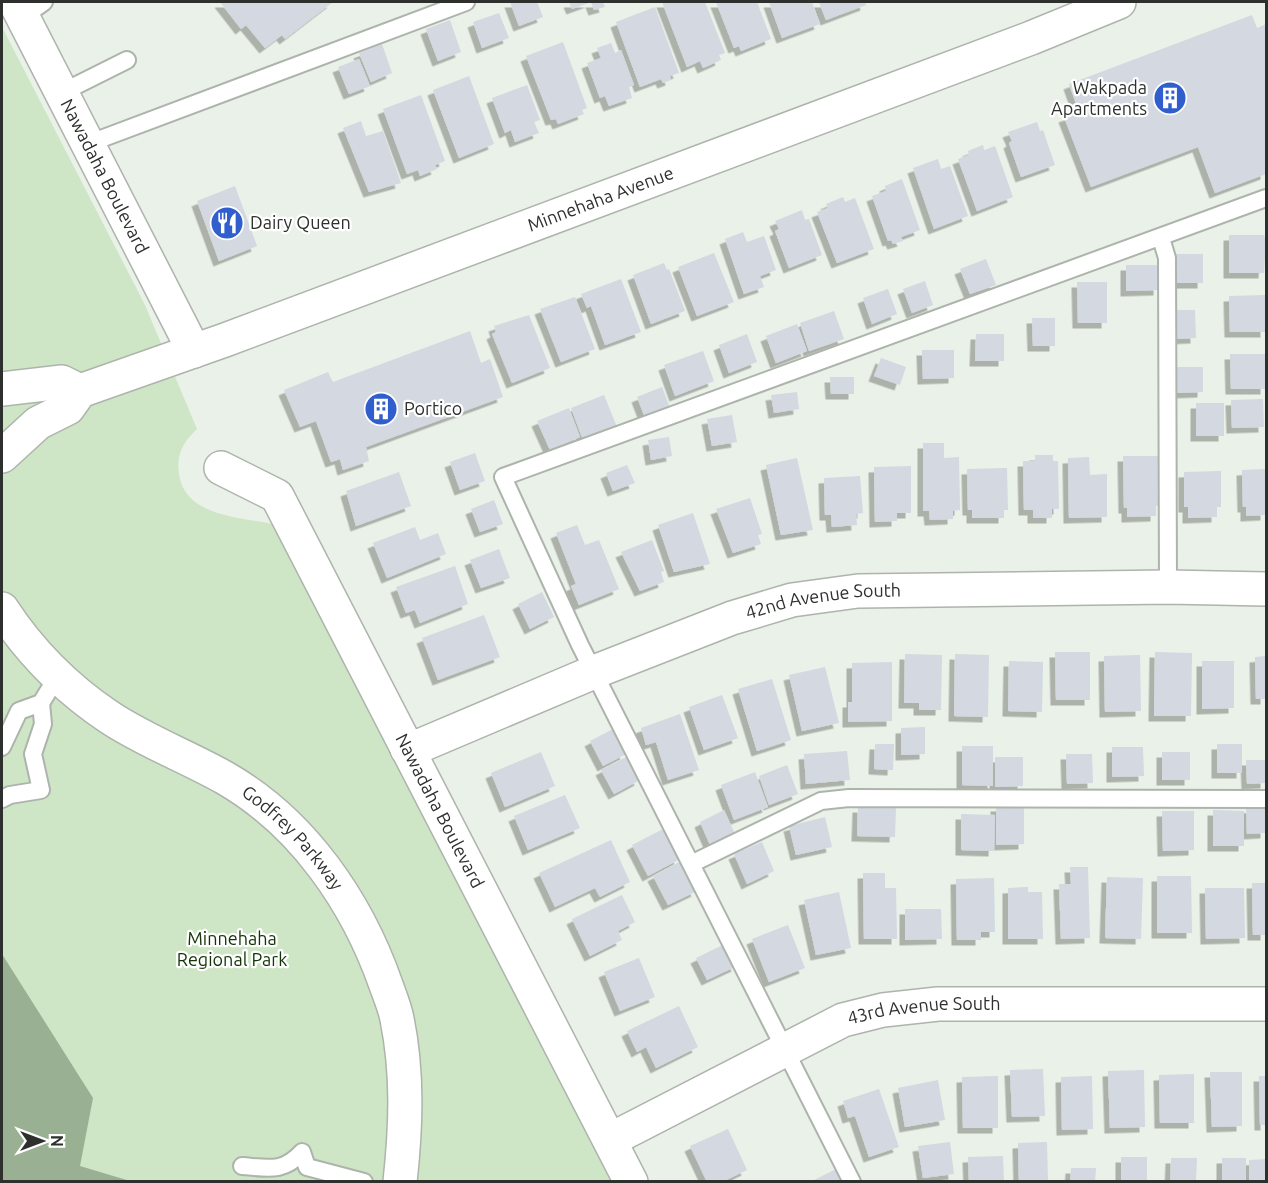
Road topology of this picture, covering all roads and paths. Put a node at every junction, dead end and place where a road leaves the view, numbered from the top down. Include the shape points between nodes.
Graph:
1 (466, 2) edge
2 (1119, 2) edge
3 (28, 7) edge
4 (127, 60) dead end
5 (63, 92) junction
6 (90, 143) junction
7 (1266, 198) edge
8 (1161, 238) junction
9 (194, 351) junction
10 (2, 389) edge
11 (80, 391) junction
12 (2, 456) edge
13 (221, 468) dead end
14 (1168, 587) junction
15 (1266, 589) edge
16 (2, 609) edge
17 (594, 672) junction
18 (49, 690) junction
19 (2, 747) edge
20 (407, 749) junction
21 (2, 799) edge
22 (1266, 799) edge
23 (693, 863) junction
24 (1266, 1004) edge
25 (785, 1051) junction
26 (610, 1140) junction
27 (259, 1182) edge
28 (364, 1182) edge
29 (400, 1182) edge
30 (631, 1182) edge
31 (852, 1182) edge

1 - 6 lane
2 - 9 street, Minnehaha Avenue via 1031,39
3 - 5 street, Nawadaha Boulevard
4 - 5 lane
5 - 6 street, Nawadaha Boulevard
6 - 9 street, Nawadaha Boulevard
7 - 8 lane
8 - 14 lane via 1167,258
8 - 17 lane via 503,477
9 - 11 street, Minnehaha Avenue
10 - 11 street via 62,382
11 - 12 street, Minnehaha Avenue via 68,408 38,423
13 - 20 street, Nawadaha Boulevard via 277,496
14 - 15 street, 42nd Avenue South
14 - 17 street, 42nd Avenue South via 858,591 792,600 732,618
16 - 18 street, Godfrey Parkway
17 - 20 street, 42nd Avenue South
17 - 23 lane
18 - 19 lane via 19,711
18 - 21 lane via 33,754 41,790
18 - 29 street, Godfrey Parkway via 226,779 297,836 335,881 374,950 397,1018 406,1089
20 - 26 street, Nawadaha Boulevard
22 - 23 lane via 821,801
23 - 25 lane
24 - 25 street, 43rd Avenue South via 927,1005 843,1020
25 - 26 street, 43rd Avenue South
25 - 31 lane
26 - 30 street, Nawadaha Boulevard
27 - 28 lane via 242,1166 290,1165 302,1152 307,1167

